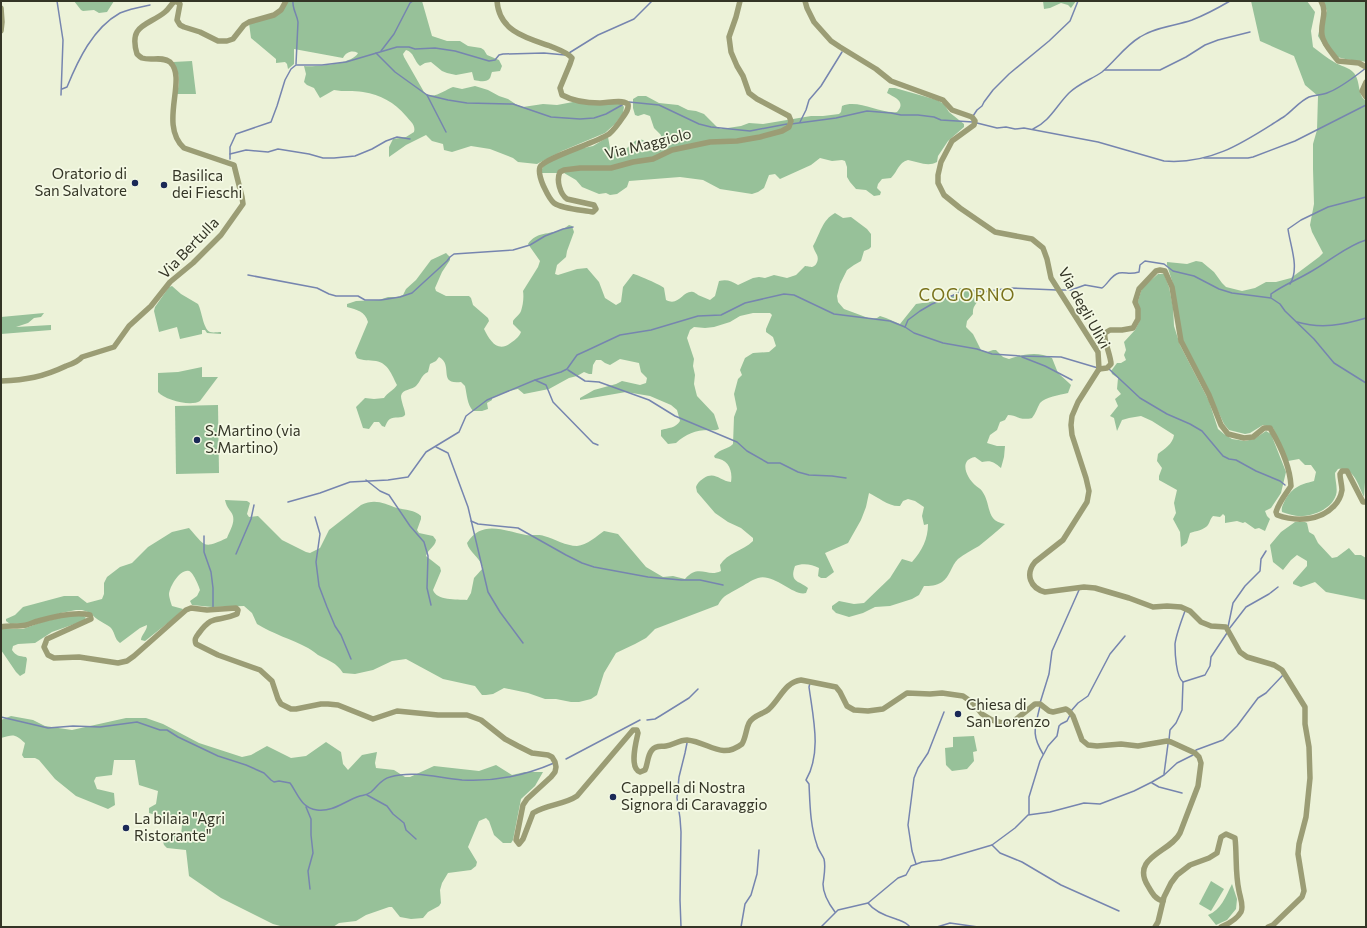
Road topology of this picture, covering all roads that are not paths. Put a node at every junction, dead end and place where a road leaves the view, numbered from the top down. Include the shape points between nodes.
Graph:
1 (286, 1) edge
2 (497, 1) edge
3 (740, 1) edge
4 (805, 1) edge
5 (1321, 1) edge
6 (1, 8) edge
7 (1, 31) edge
8 (1366, 67) edge
9 (1366, 82) edge
10 (1366, 97) edge
11 (1099, 369) junction
12 (1, 380) edge
13 (1366, 502) edge
14 (1, 627) edge
15 (1163, 901) junction
16 (1155, 927) edge
17 (1221, 927) edge
18 (1268, 927) edge

1 - 12 street, Via Bertulla via 281,10 274,15 249,22 233,39 227,41 218,41 180,25 177,20 178,2 174,2 166,12 143,25 134,41 137,54 143,58 170,62 176,72 173,117 175,137 184,148 234,165 243,204 221,235 170,282 152,306 129,326 114,347 82,357 79,361 51,373 25,380
2 - 3 street, Via Maggiolo via 502,19 511,29 521,36 570,55 572,58 560,88 562,95 576,100 598,103 624,101 628,104 625,114 609,134 540,166 543,185 554,203 593,212 596,209 594,205 564,197 558,179 560,172 580,168 611,168 710,142 737,142 782,131 791,124 789,116 749,93 744,76 731,52 729,37
4 - 11 street, Via degli Ulivi via 814,22 840,48 876,69 890,81 943,100 952,110 972,117 974,125 952,141 941,162 938,183 944,195 995,232 1032,239 1043,248 1051,278 1098,352
5 - 8 street via 1324,8 1322,36 1330,51 1338,61 1358,63
6 - 7 street
9 - 10 street via 1362,91
11 - 13 street via 1107,368 1111,364 1105,333 1110,330 1133,328 1138,319 1136,302 1140,289 1156,271 1166,271 1172,287 1181,341 1221,424 1228,434 1244,438 1253,437 1264,428 1270,428 1284,458 1292,486 1278,507 1277,515 1304,520 1329,512 1339,501 1342,471 1347,471 1363,502
11 - 18 street via 1078,402 1071,425 1086,478 1087,502 1063,540 1031,566 1029,578 1035,588 1045,592 1095,588 1153,607 1181,607 1190,611 1201,622 1226,627 1240,652 1247,657 1282,670 1305,707 1309,747 1310,778 1306,817 1298,854 1304,892 1302,897
14 - 15 street via 16,627 60,616 87,614 91,620 47,639 44,647 48,655 54,658 79,657 118,663 134,656 186,610 236,608 237,614 206,623 196,638 196,644 260,670 272,681 278,700 285,707 296,709 321,704 338,705 373,719 397,711 467,715 481,720 505,739 552,758 556,767 552,777 526,799 523,805 516,840 519,844 534,813 578,796 633,730 637,730 638,733 634,767 638,772 646,768 649,755 658,746 668,746 684,740 719,750 735,748 742,744 749,722 770,708 787,686 795,681 836,687 844,703 850,708 868,710 883,709 907,693 964,696 982,714 992,720 1008,723 1023,715 1034,704 1040,704 1053,712 1063,709 1073,716 1082,740 1088,744 1138,746 1167,741 1199,757 1201,763 1198,786 1180,833 1177,839 1150,858 1145,866 1143,874 1146,883 1155,897
15 - 16 street
15 - 17 street via 1177,875 1190,865 1217,853 1221,837 1226,834 1235,838 1236,875 1242,906 1237,917

